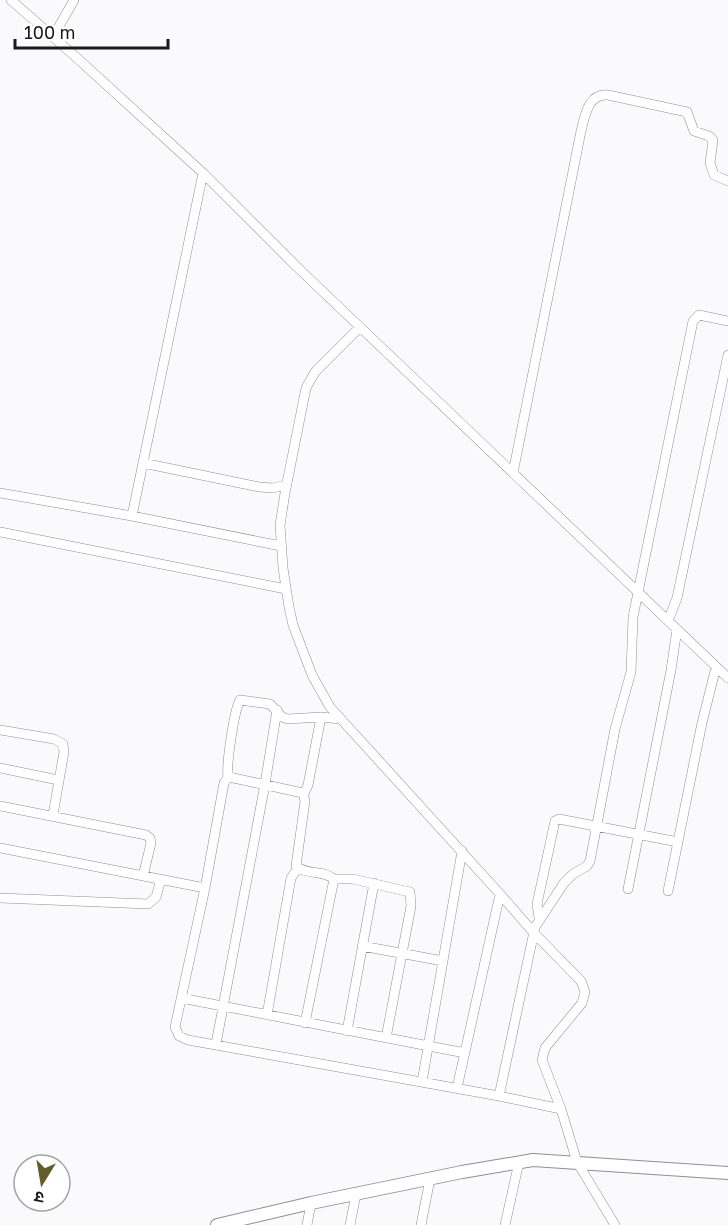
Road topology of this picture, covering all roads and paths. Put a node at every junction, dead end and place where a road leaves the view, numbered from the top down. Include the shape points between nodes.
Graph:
1 (11, 0) edge
2 (75, 0) edge
3 (53, 37) junction
4 (202, 173) junction
5 (728, 181) edge
6 (728, 321) edge
7 (360, 327) junction
8 (728, 355) edge
9 (142, 463) junction
10 (513, 473) junction
11 (286, 485) junction
12 (0, 493) edge
13 (132, 516) junction
14 (0, 532) edge
15 (281, 546) junction
16 (286, 589) junction
17 (639, 594) junction
18 (668, 621) junction
19 (677, 629) junction
20 (716, 667) junction
21 (728, 678) edge
22 (277, 710) junction
23 (321, 717) junction
24 (340, 719) junction
25 (0, 730) edge
26 (0, 768) edge
27 (228, 778) junction
28 (58, 780) junction
29 (265, 784) junction
30 (304, 794) junction
31 (0, 806) edge
32 (53, 815) junction
33 (597, 827) junction
34 (639, 835) junction
35 (678, 842) junction
36 (0, 848) edge
37 (462, 851) junction
38 (298, 868) junction
39 (143, 876) junction
40 (161, 879) junction
41 (334, 879) junction
42 (374, 883) junction
43 (205, 888) junction
44 (628, 889) dead end
45 (668, 891) dead end
46 (500, 894) junction
47 (0, 898) edge
48 (539, 918) junction
49 (533, 932) junction
50 (362, 946) junction
51 (402, 954) junction
52 (443, 961) junction
53 (181, 998) junction
54 (223, 1006) junction
55 (267, 1015) junction
56 (305, 1023) junction
57 (347, 1031) junction
58 (386, 1038) junction
59 (216, 1044) junction
60 (429, 1047) junction
61 (465, 1053) junction
62 (422, 1083) junction
63 (457, 1088) junction
64 (499, 1096) junction
65 (561, 1109) junction
66 (519, 1162) junction
67 (577, 1162) junction
68 (728, 1173) edge
69 (430, 1179) junction
70 (356, 1194) junction
71 (311, 1203) junction
72 (265, 1219) edge
73 (222, 1224) edge
74 (307, 1225) edge
75 (350, 1225) edge
76 (422, 1225) edge
77 (505, 1225) edge
78 (615, 1225) edge

1 - 3 street
2 - 3 street
3 - 4 street
4 - 7 street
4 - 9 street
5 - 10 street via 714,175 710,164 713,140 694,131 687,112 608,94 592,99 581,131
6 - 17 street via 702,315 693,321
7 - 10 street
7 - 11 street via 311,378
8 - 18 street via 677,598
9 - 11 street via 267,488
9 - 13 street
10 - 17 street
11 - 15 street
12 - 13 street
13 - 15 street
14 - 16 street
15 - 16 street
16 - 24 street via 293,625 312,675 321,695
17 - 18 street
17 - 33 street via 632,628 631,672 615,729
18 - 19 street
19 - 20 street
19 - 34 street
20 - 21 street
20 - 35 street
22 - 23 street via 288,719
22 - 27 street via 267,703 245,699 239,702
22 - 29 street
23 - 24 street
23 - 30 street
24 - 37 street
25 - 28 street via 60,742 64,752
26 - 28 street
27 - 29 street
27 - 43 street
28 - 32 street
29 - 30 street
29 - 54 street
30 - 38 street via 295,862
31 - 32 street
32 - 39 street via 148,836 151,843
33 - 34 street
33 - 48 street via 589,864 568,878
33 - 48 street via 555,820 537,904
34 - 35 street
34 - 44 street
35 - 45 street
36 - 39 street
37 - 46 street
37 - 52 street
38 - 41 street
38 - 55 street via 291,878
39 - 40 street
40 - 43 street
40 - 47 street via 156,897 148,904
41 - 42 street
41 - 56 street
42 - 50 street
42 - 51 street via 410,892
43 - 53 street
46 - 49 street
46 - 61 street
48 - 49 street
49 - 64 street
49 - 65 street via 581,981 585,992 582,1003 543,1053 544,1067
50 - 51 street
50 - 57 street
51 - 52 street
51 - 58 street
52 - 60 street
53 - 54 street
53 - 59 street via 176,1033 182,1038
54 - 55 street
54 - 59 street
55 - 56 street
56 - 57 street
57 - 58 street
58 - 60 street
59 - 62 street
60 - 61 street
60 - 62 street
61 - 63 street
62 - 63 street
63 - 64 street
64 - 65 street
65 - 67 street
66 - 67 street
66 - 69 street
66 - 77 street
67 - 68 street
67 - 78 street
69 - 70 street
69 - 76 street
70 - 71 street
70 - 75 street
71 - 72 street
71 - 74 street
72 - 73 street

